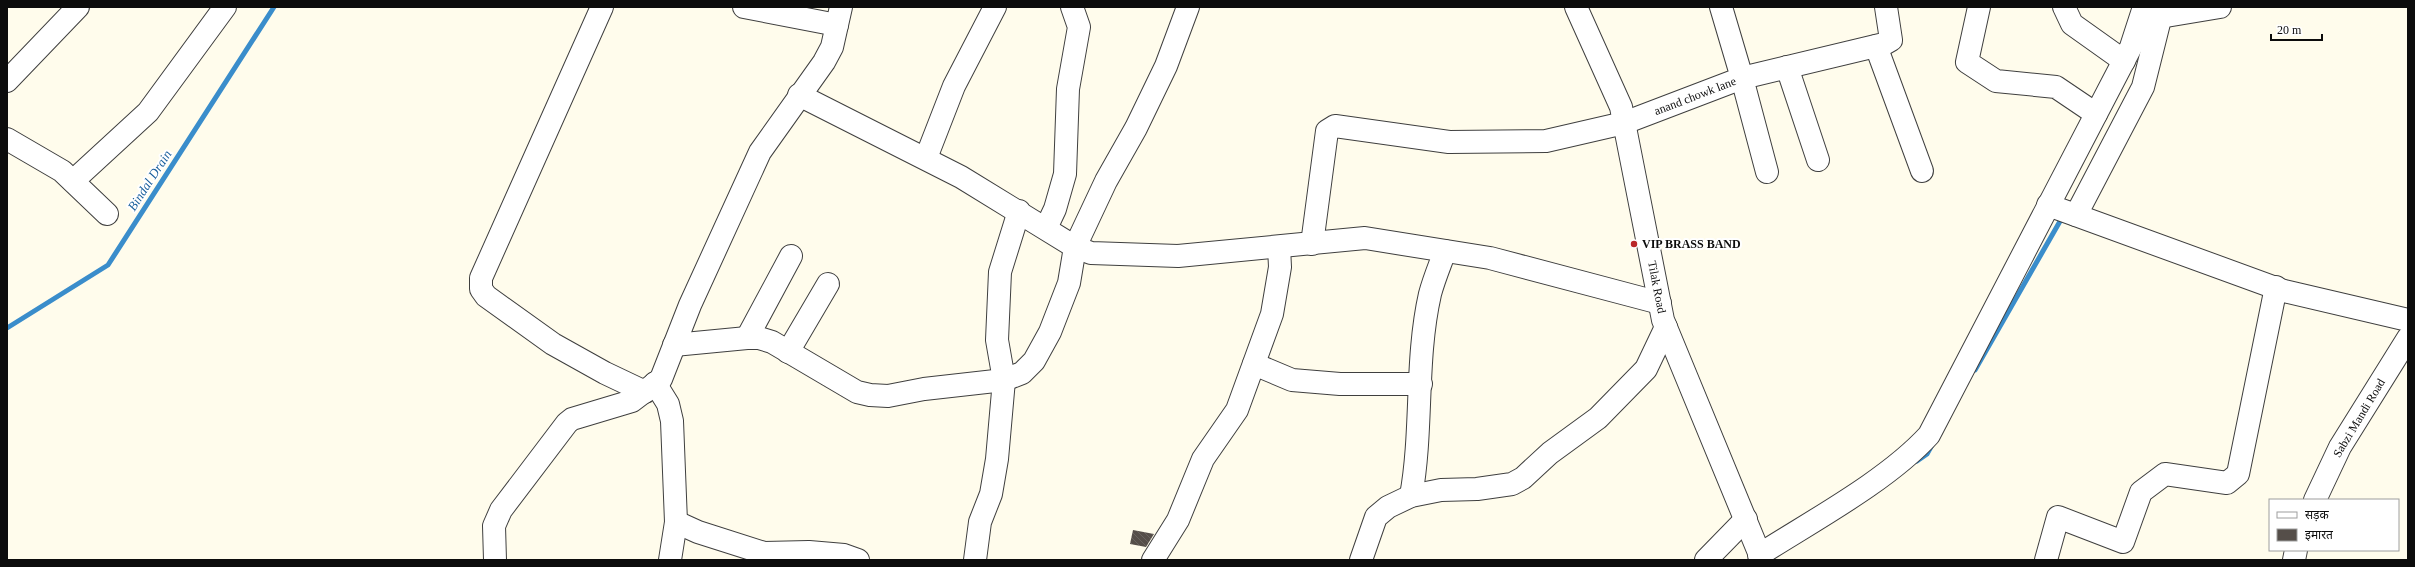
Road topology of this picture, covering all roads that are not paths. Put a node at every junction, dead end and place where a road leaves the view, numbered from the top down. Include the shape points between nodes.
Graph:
1 (78, 7) edge
2 (225, 7) edge
3 (602, 7) edge
4 (744, 7) edge
5 (995, 7) edge
6 (1072, 7) edge
7 (1188, 7) edge
8 (1576, 7) edge
9 (1721, 7) edge
10 (1886, 7) edge
11 (1979, 7) edge
12 (2064, 7) edge
13 (2220, 7) edge
14 (2152, 13) edge
15 (839, 16) edge
16 (1876, 46) junction
17 (2124, 61) junction
18 (1787, 67) junction
19 (1742, 78) junction
20 (7, 81) edge
21 (799, 95) junction
22 (2096, 114) junction
23 (1624, 123) junction
24 (10, 145) edge
25 (926, 158) junction
26 (1818, 160) dead end
27 (1922, 171) dead end
28 (1767, 172) dead end
29 (73, 181) junction
30 (2048, 205) junction
31 (1019, 211) junction
32 (107, 214) dead end
33 (2076, 215) junction
34 (1046, 228) junction
35 (1312, 244) junction
36 (1075, 247) junction
37 (1279, 247) junction
38 (1445, 251) junction
39 (791, 256) dead end
40 (828, 284) dead end
41 (2276, 287) junction
42 (1660, 302) junction
43 (2408, 320) edge
44 (1666, 327) junction
45 (747, 338) junction
46 (2408, 338) edge
47 (674, 345) junction
48 (788, 352) junction
49 (1254, 364) junction
50 (1004, 380) junction
51 (1421, 384) junction
52 (650, 388) junction
53 (1411, 496) junction
54 (2315, 499) edge
55 (676, 522) junction
56 (1749, 526) junction
57 (1760, 558) edge
58 (495, 560) edge
59 (670, 560) edge
60 (858, 560) edge
61 (975, 560) edge
62 (1153, 560) edge
63 (1361, 560) edge
64 (1706, 560) edge
65 (1718, 560) edge
66 (2046, 560) edge

1 - 20 street
2 - 29 street via 148,112
3 - 52 street via 481,278 482,289 486,296 553,344 605,373
4 - 15 street
5 - 25 street via 954,86
6 - 34 street via 1079,27 1068,89 1065,174 1055,209
7 - 36 street via 1166,66
8 - 23 street, Tilak Road via 1621,107
9 - 19 street, anand chowk lane
10 - 16 street via 1891,40
11 - 22 street via 1967,62 1996,81 2056,86
12 - 17 street via 2072,24
13 - 14 street
14 - 17 street
14 - 33 street via 2143,86
15 - 21 street via 830,52
16 - 18 street
16 - 27 street
17 - 22 street
18 - 19 street
18 - 26 street
19 - 23 street, anand chowk lane
19 - 28 street
21 - 25 street
21 - 47 street via 760,152
22 - 30 street
23 - 35 street, anand chowk lane via 1546,141 1449,142 1335,126 1327,131
23 - 42 street, Tilak Road
24 - 29 street via 62,171
25 - 31 street
29 - 32 street
30 - 33 street
30 - 57 street via 1929,435 1914,451 1876,480
31 - 34 street
31 - 50 street via 1000,272 997,340
33 - 41 street
34 - 36 street
35 - 37 street
35 - 38 street via 1365,238
36 - 37 street via 1090,253 1178,256
36 - 50 street via 1069,283 1047,338 1034,361 1022,373
37 - 49 street via 1280,267 1272,314
38 - 42 street via 1490,258
38 - 51 street via 1430,294
39 - 45 street
40 - 48 street
41 - 43 street
41 - 66 street via 2238,474 2226,483 2165,474 2140,492 2123,542 2058,517
42 - 44 street, Tilak Road
44 - 53 street via 1646,369 1598,418 1550,453 1523,478 1512,484 1477,489 1441,490
44 - 56 street, Tilak Road
45 - 47 street
45 - 48 street via 772,342
46 - 54 street, Sabzi Mandi Road via 2340,447
47 - 52 street via 661,379
48 - 50 street via 857,392 870,396 888,396 924,389
49 - 51 street via 1292,380 1340,384
49 - 62 street via 1237,410 1203,459 1178,520
50 - 61 street via 997,459 990,494 980,522
51 - 53 street via 1417,461
52 - 55 street via 671,411
52 - 58 street via 632,401 572,419 567,424 501,510 494,526
53 - 63 street via 1388,507 1376,517
55 - 59 street
55 - 60 street via 698,532 764,553 808,552 844,555
56 - 57 street, Tilak Road
56 - 64 street
56 - 65 street

